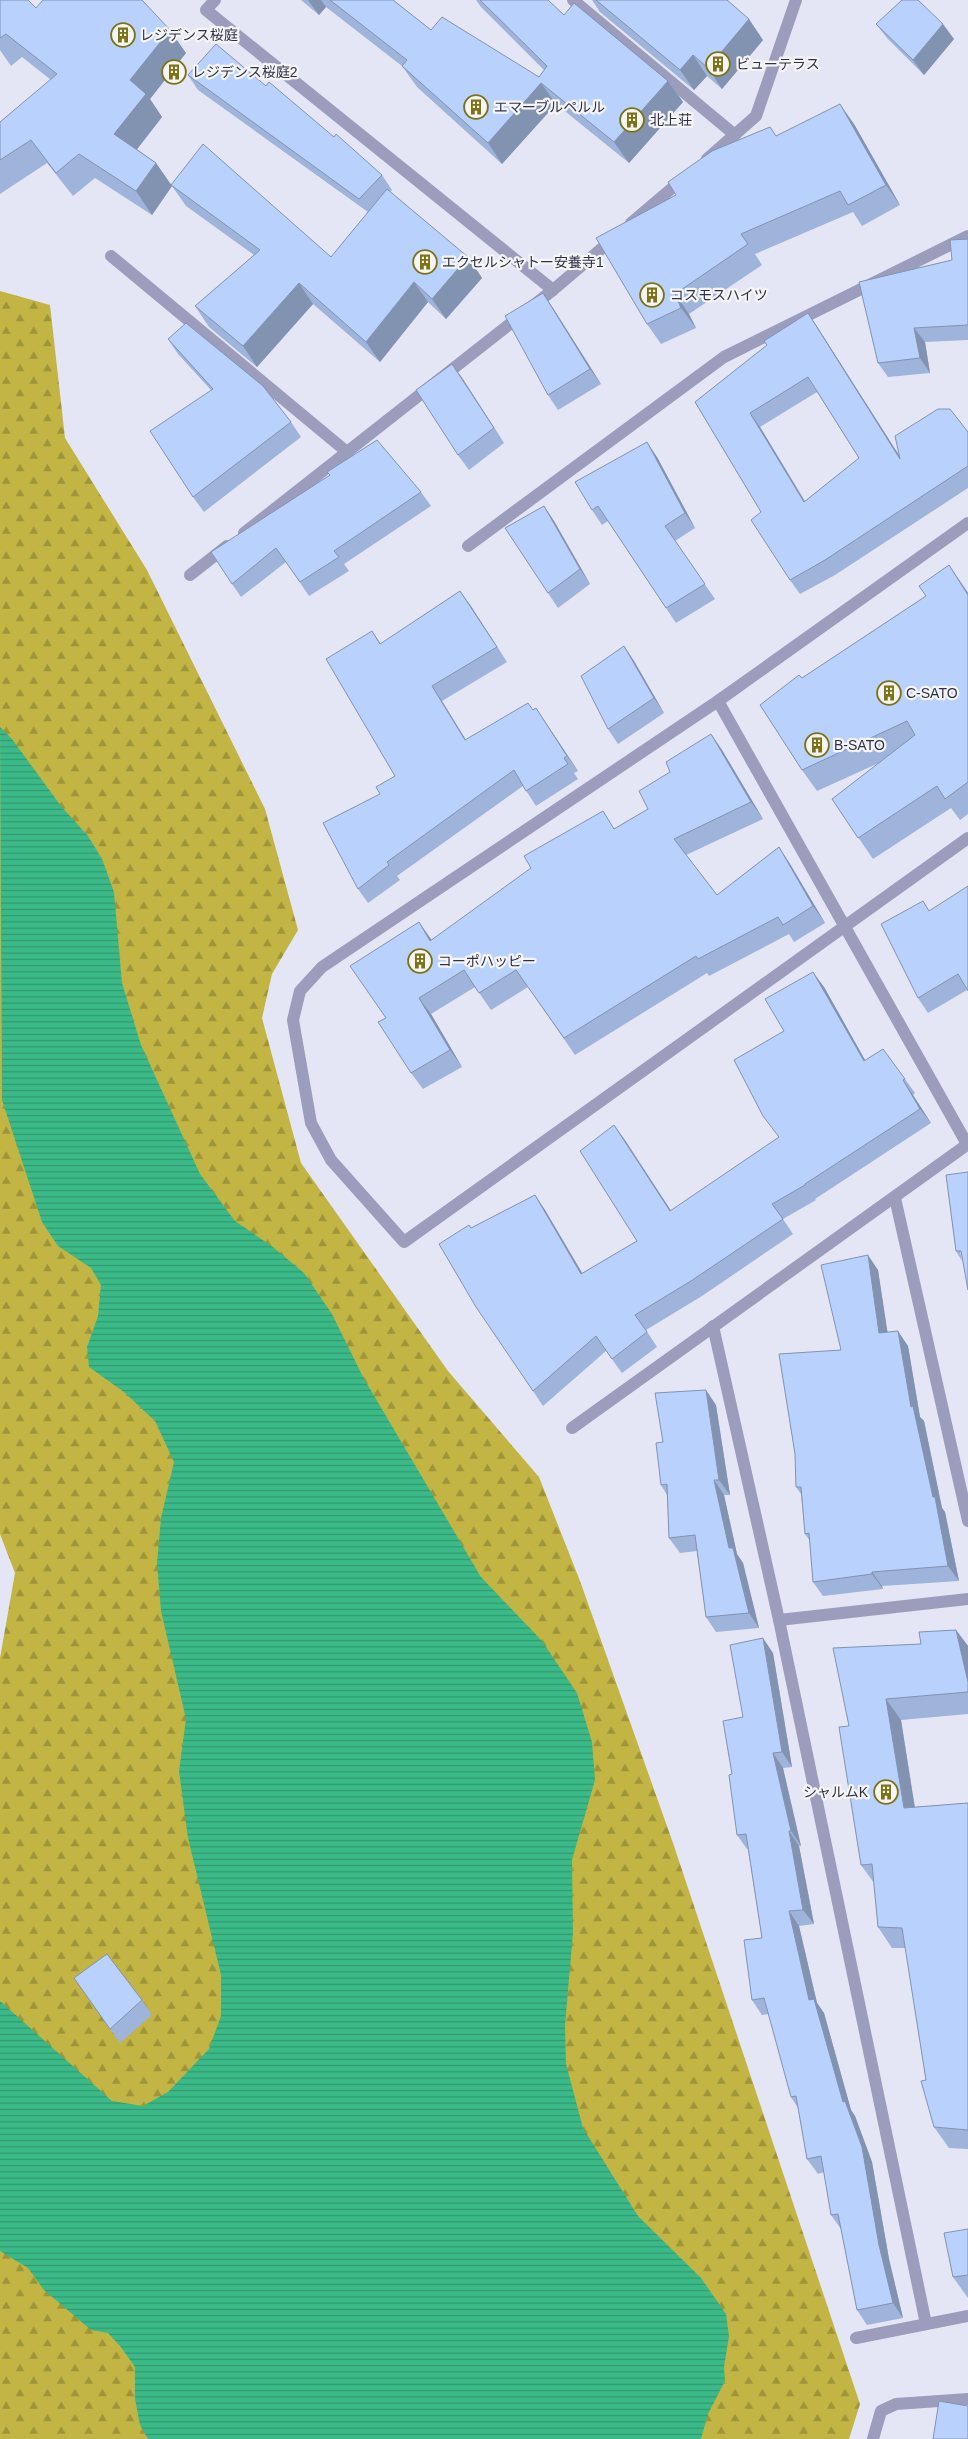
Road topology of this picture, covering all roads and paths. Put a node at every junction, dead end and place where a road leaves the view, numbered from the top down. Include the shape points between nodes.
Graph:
1 (215, 0) edge
2 (573, 0) edge
3 (796, 0) edge
4 (734, 135) junction
5 (968, 236) edge
6 (111, 256) dead end
7 (553, 290) junction
8 (347, 452) junction
9 (968, 523) edge
10 (468, 546) dead end
11 (190, 575) dead end
12 (718, 701) junction
13 (968, 838) edge
14 (846, 927) junction
15 (968, 1144) edge
16 (895, 1198) junction
17 (713, 1326) junction
18 (572, 1428) dead end
19 (968, 1521) edge
20 (968, 1598) edge
21 (779, 1620) junction
22 (968, 2316) edge
23 (926, 2324) junction
24 (856, 2338) dead end
25 (968, 2399) edge
26 (873, 2439) edge

1 - 7 street via 206,10
2 - 4 street
3 - 4 street via 756,116
4 - 7 street
5 - 10 street via 724,357
6 - 8 street
7 - 8 street
8 - 11 street
9 - 12 street
12 - 14 street
12 - 14 street via 322,967 300,991 293,1020 311,1123 331,1160 404,1242
13 - 14 street
14 - 15 street
15 - 16 street
16 - 17 street
16 - 19 street
17 - 18 street
17 - 21 street
20 - 21 street
21 - 23 street
22 - 23 street
23 - 24 street
25 - 26 street via 896,2404 881,2411

